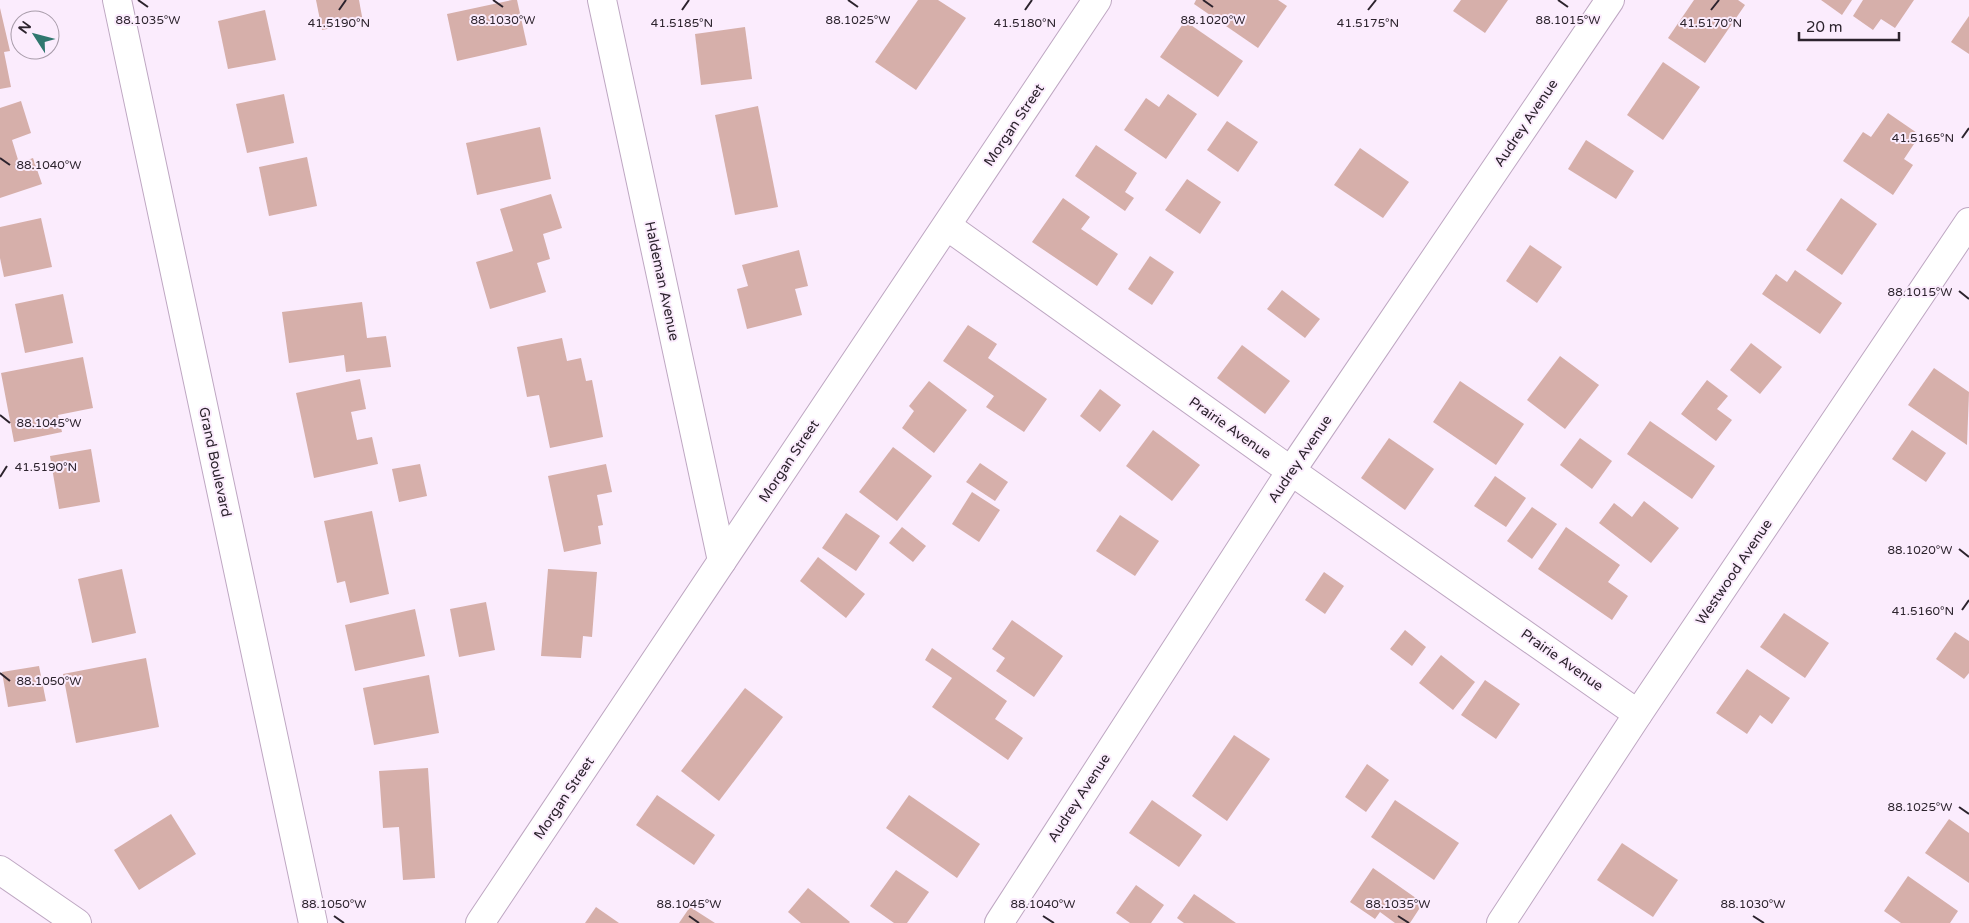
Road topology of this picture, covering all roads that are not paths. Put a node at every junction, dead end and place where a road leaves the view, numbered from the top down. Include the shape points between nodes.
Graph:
1 (118, 0) edge
2 (602, 0) edge
3 (1097, 0) edge
4 (1610, 0) edge
5 (1969, 222) edge
6 (947, 226) junction
7 (1291, 471) junction
8 (722, 561) junction
9 (1638, 714) junction
10 (0, 870) edge
11 (77, 923) edge
12 (313, 923) edge
13 (480, 923) edge
14 (999, 923) edge
15 (1501, 923) edge

1 - 12 street, Grand Boulevard
2 - 8 street, Haldeman Avenue
3 - 6 street, Morgan Street
4 - 7 street, Audrey Avenue
5 - 9 street, Westwood Avenue
6 - 7 street, Prairie Avenue
6 - 8 street, Morgan Street
7 - 9 street, Prairie Avenue
7 - 14 street, Audrey Avenue
8 - 13 street, Morgan Street
9 - 15 street, Westwood Avenue
10 - 11 street

